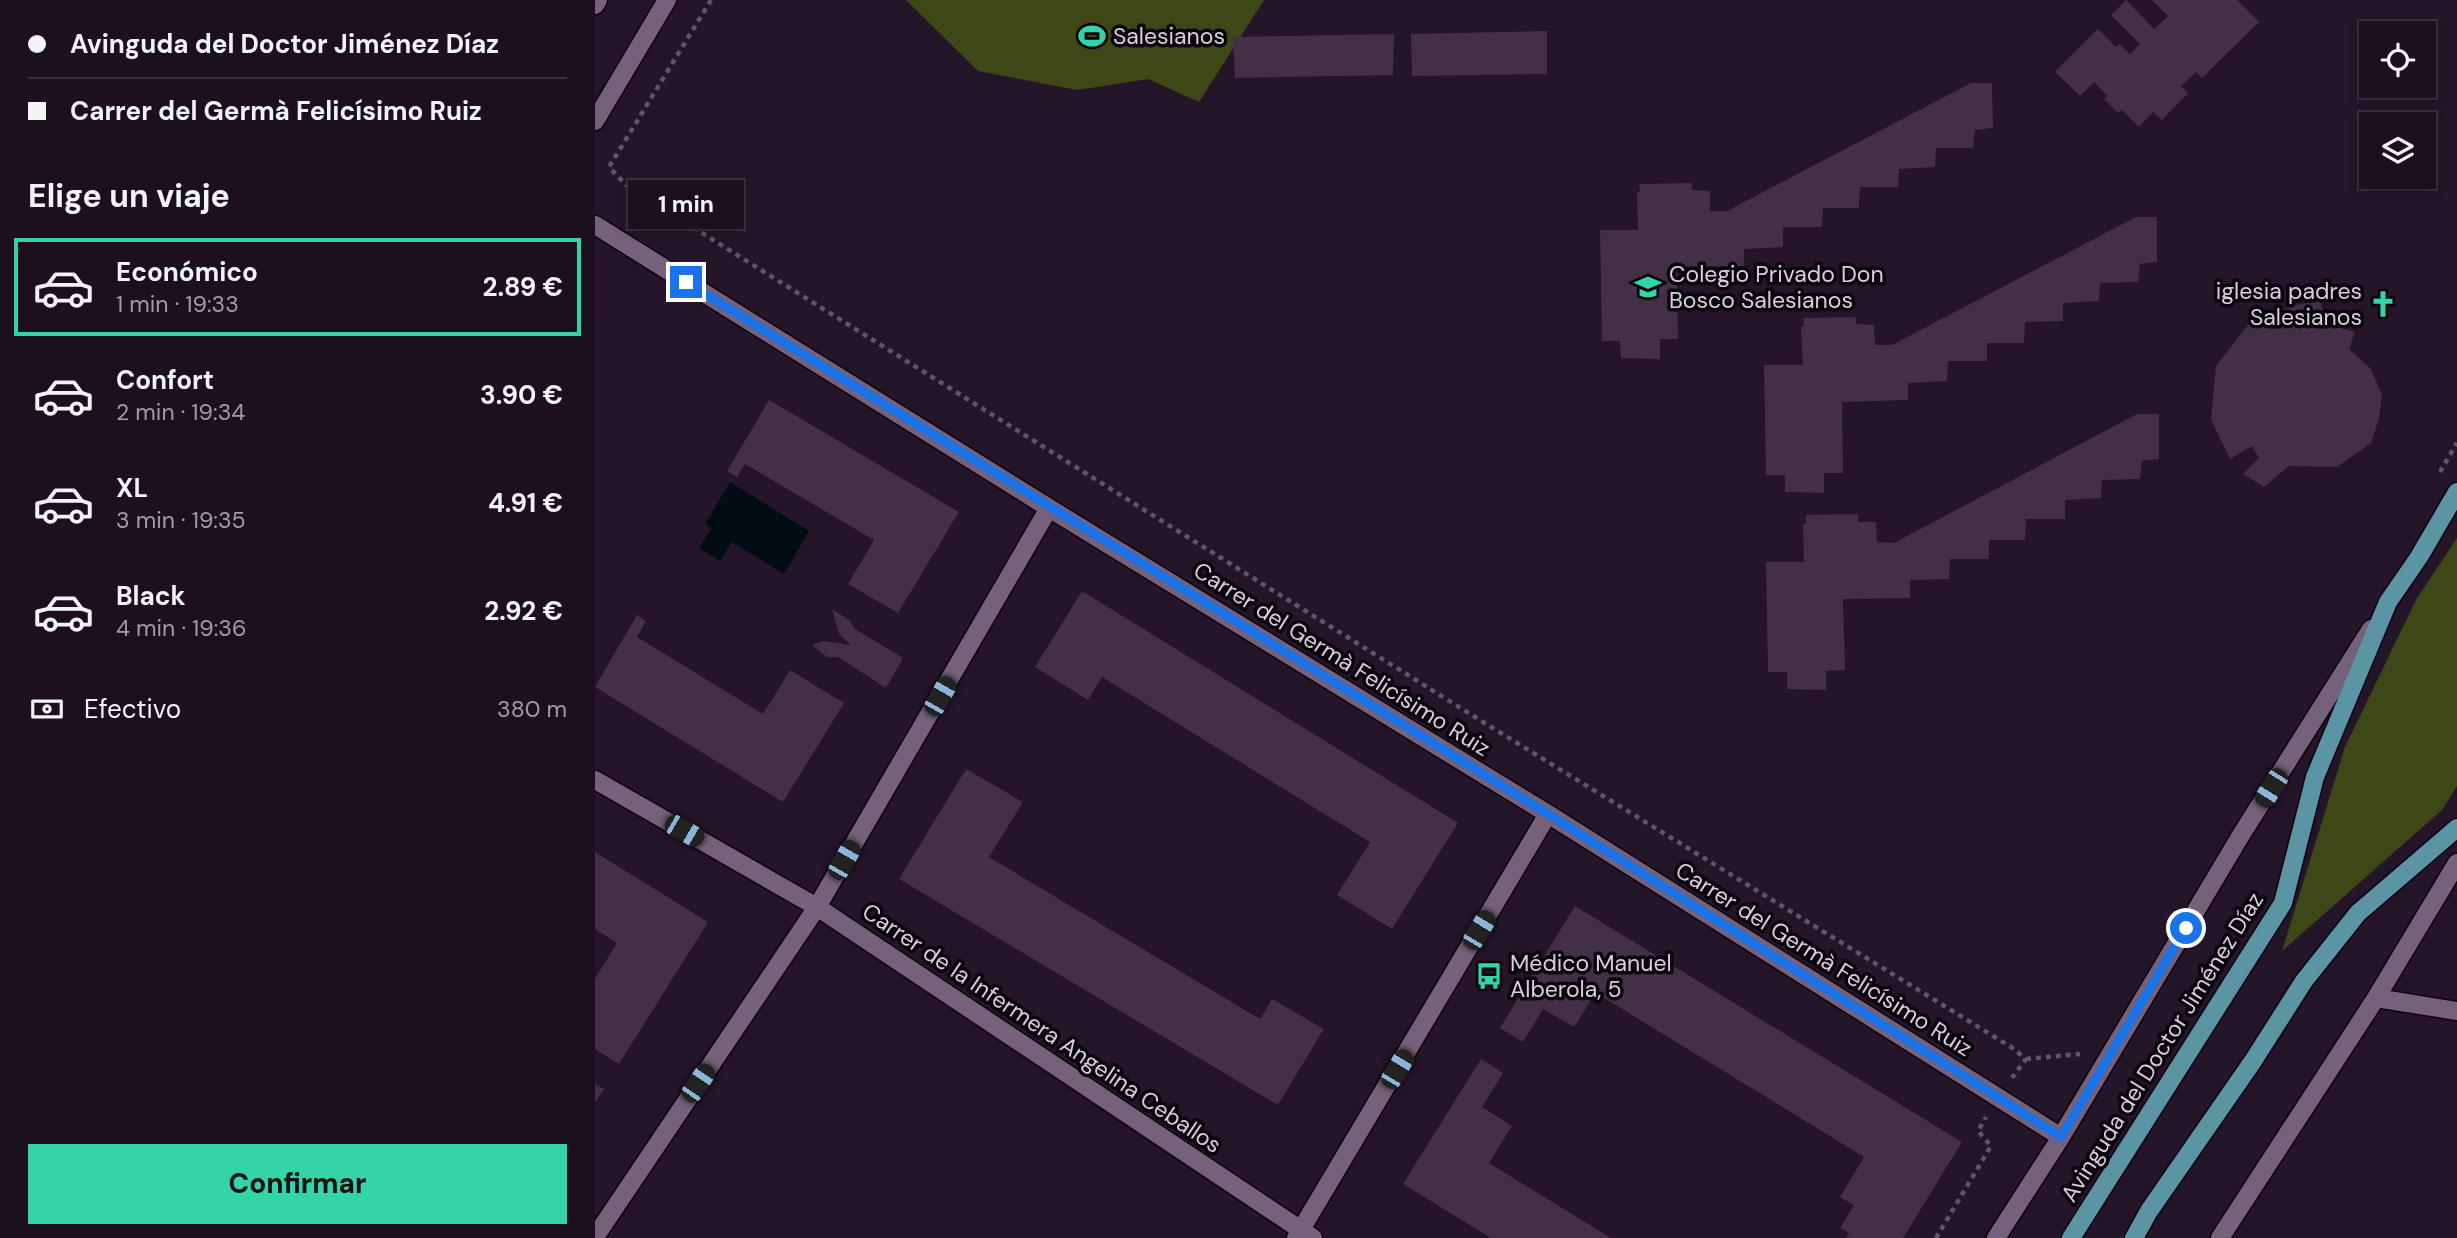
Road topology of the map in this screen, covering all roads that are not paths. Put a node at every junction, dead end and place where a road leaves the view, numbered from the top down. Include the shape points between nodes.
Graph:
1 (598, 0) edge
2 (667, 0) edge
3 (595, 5) edge
4 (595, 121) edge
5 (595, 225) edge
6 (2457, 492) edge
7 (1049, 508) junction
8 (2388, 602) junction
9 (595, 780) edge
10 (1548, 814) junction
11 (2457, 828) edge
12 (2457, 863) edge
13 (817, 907) junction
14 (2376, 998) junction
15 (2457, 1011) edge
16 (2061, 1137) junction
17 (1303, 1235) edge
18 (595, 1237) edge
19 (1996, 1238) edge
20 (2071, 1238) edge
21 (2134, 1238) edge
22 (2220, 1238) edge

1 - 3 street
2 - 4 street
5 - 7 street, Carrer del Germà Felicísimo Ruiz
6 - 8 main road, Avinguda del Doctor Jiménez Díaz
7 - 10 street, Carrer del Germà Felicísimo Ruiz
7 - 13 street
8 - 16 street, Avinguda del Doctor Jiménez Díaz via 2241,835
8 - 20 main road, Avinguda del Doctor Jiménez Díaz via 2315,777 2283,904
9 - 13 street, Carrer de la Infermera Angelina Ceballos
10 - 16 street, Carrer del Germà Felicísimo Ruiz
10 - 17 street
11 - 21 main road via 2358,913 2311,971
12 - 14 street
13 - 17 street, Carrer de la Infermera Angelina Ceballos
13 - 18 street
14 - 15 street
14 - 22 street
16 - 19 street, Avinguda del Doctor Jiménez Díaz

